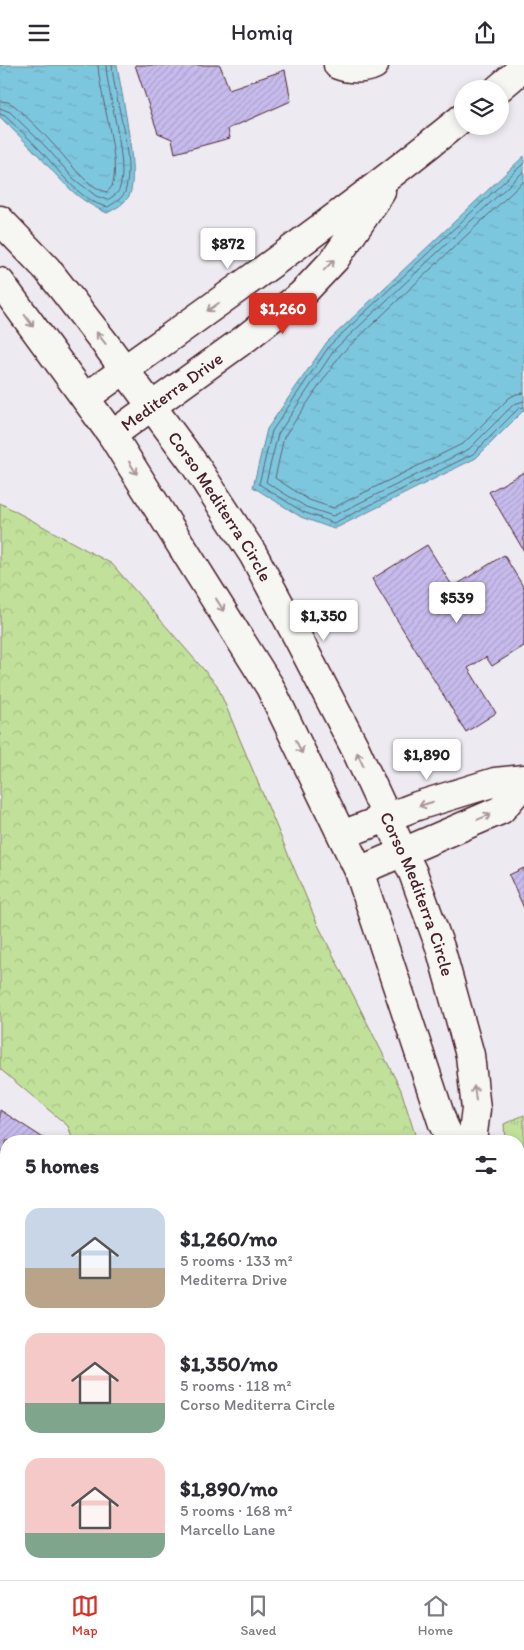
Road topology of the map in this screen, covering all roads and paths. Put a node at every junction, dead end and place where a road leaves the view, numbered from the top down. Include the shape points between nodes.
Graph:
1 (338, 65) edge
2 (374, 65) edge
3 (524, 67) edge
4 (509, 80) edge
5 (454, 125) edge
6 (394, 174) junction
7 (0, 220) edge
8 (0, 282) edge
9 (124, 370) junction
10 (85, 398) junction
11 (151, 407) junction
12 (112, 435) junction
13 (524, 779) edge
14 (524, 783) edge
15 (387, 818) junction
16 (342, 835) junction
17 (403, 852) junction
18 (359, 871) junction
19 (448, 1135) edge
20 (473, 1135) edge

1 - 2 street via 369,68
3 - 4 street
5 - 6 street, Mediterra Drive
6 -> 9 street, Mediterra Drive
11 -> 6 street, Mediterra Drive via 300,295 335,259
9 -> 7 street, Corso Mediterra Circle via 47,269
8 -> 10 street
9 - 10 street, Mediterra Drive
9 - 11 street, Corso Mediterra Circle
10 - 12 street
11 - 12 street, Mediterra Drive
15 -> 11 street, Corso Mediterra Circle via 350,739 253,554
12 -> 16 street via 270,687
13 -> 15 street via 495,782
17 -> 14 street via 501,810
15 - 16 street
15 - 17 street, Corso Mediterra Circle
16 - 18 street
17 - 18 street
20 -> 17 street, Corso Mediterra Circle via 476,1109 470,1055 440,947
18 - 19 street

